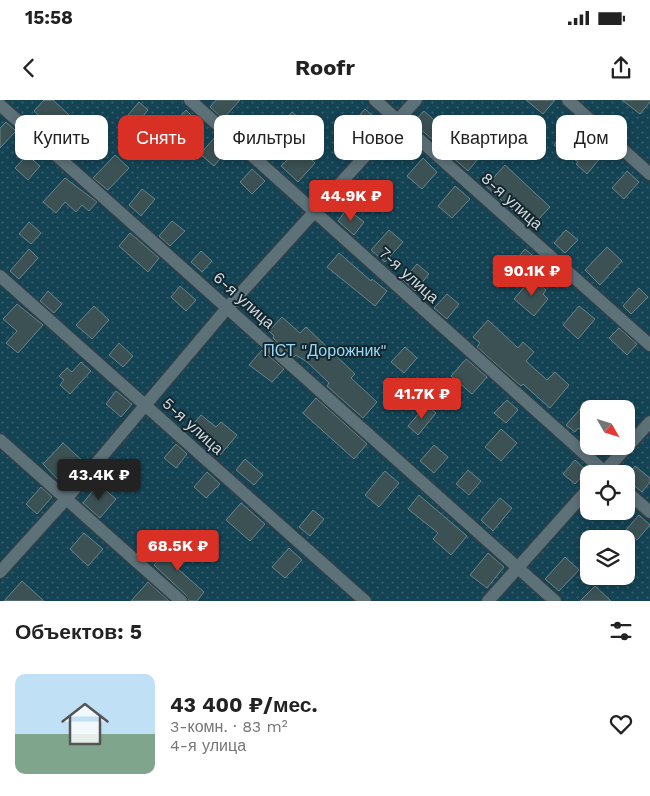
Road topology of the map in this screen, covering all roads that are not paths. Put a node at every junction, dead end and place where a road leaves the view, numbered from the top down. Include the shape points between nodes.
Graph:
1 (190, 100) edge
2 (375, 100) edge
3 (416, 100) edge
4 (568, 100) edge
5 (0, 105) edge
6 (391, 115) edge
7 (403, 115) edge
8 (422, 142) edge
9 (362, 160) edge
10 (650, 174) edge
11 (314, 213) junction
12 (0, 276) edge
13 (228, 307) junction
14 (650, 345) edge
15 (145, 406) junction
16 (650, 422) edge
17 (0, 440) edge
18 (596, 465) edge
19 (612, 465) edge
20 (66, 498) junction
21 (580, 498) edge
22 (635, 499) edge
23 (650, 512) edge
24 (516, 567) junction
25 (0, 572) edge
26 (181, 601) edge
27 (365, 601) edge
28 (488, 601) edge
29 (555, 601) edge

1 - 11 street, 7-я улица
2 - 6 street, 8-я улица
3 - 7 street
4 - 10 street
5 - 13 street, 6-я улица
8 - 14 street, 8-я улица
9 - 11 street
11 - 13 street
11 - 18 street, 7-я улица
12 - 15 street, 5-я улица
13 - 15 street
13 - 24 street, 6-я улица
15 - 20 street
15 - 27 street, 5-я улица
16 - 19 street
17 - 20 street
20 - 25 street
20 - 26 street
21 - 24 street
22 - 23 street
24 - 28 street
24 - 29 street, 6-я улица

